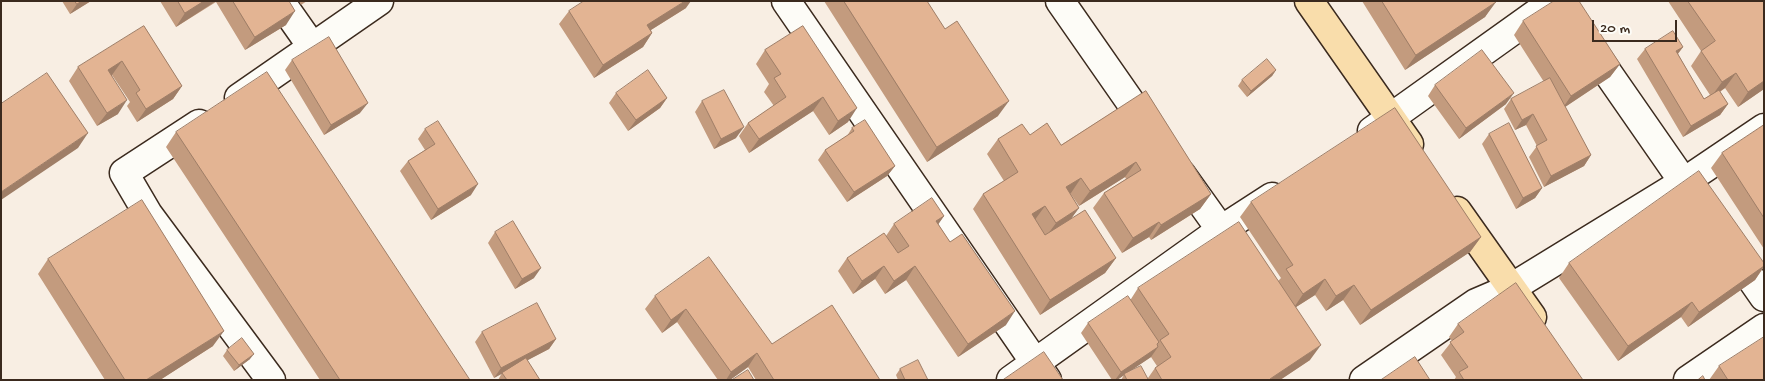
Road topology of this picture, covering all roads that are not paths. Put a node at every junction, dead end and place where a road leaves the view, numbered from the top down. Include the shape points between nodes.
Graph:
1 (280, 1) edge
2 (380, 1) edge
3 (1060, 1) edge
4 (1309, 1) edge
5 (1554, 1) edge
6 (796, 5) edge
7 (1572, 17) edge
8 (313, 48) junction
9 (1391, 118) junction
10 (1764, 128) edge
11 (1351, 145) edge
12 (1423, 165) edge
13 (1294, 182) edge
14 (1684, 182) junction
15 (1440, 188) edge
16 (1221, 230) junction
17 (1511, 288) junction
18 (1764, 297) edge
19 (1764, 328) edge
20 (1544, 334) edge
21 (1041, 371) edge
22 (270, 380) edge
23 (1011, 380) edge
24 (1364, 380) edge
25 (1688, 380) edge

1 - 8 street
2 - 8 street
3 - 16 street
4 - 9 main road
5 - 9 street
6 - 21 street
7 - 14 street
8 - 22 street via 265,94 124,173 148,214
9 - 11 street
9 - 12 main road
10 - 14 street
13 - 16 street
14 - 17 street
14 - 18 street
15 - 17 main road
16 - 21 street
17 - 20 main road
17 - 24 street via 1476,303
19 - 25 street
21 - 23 street

